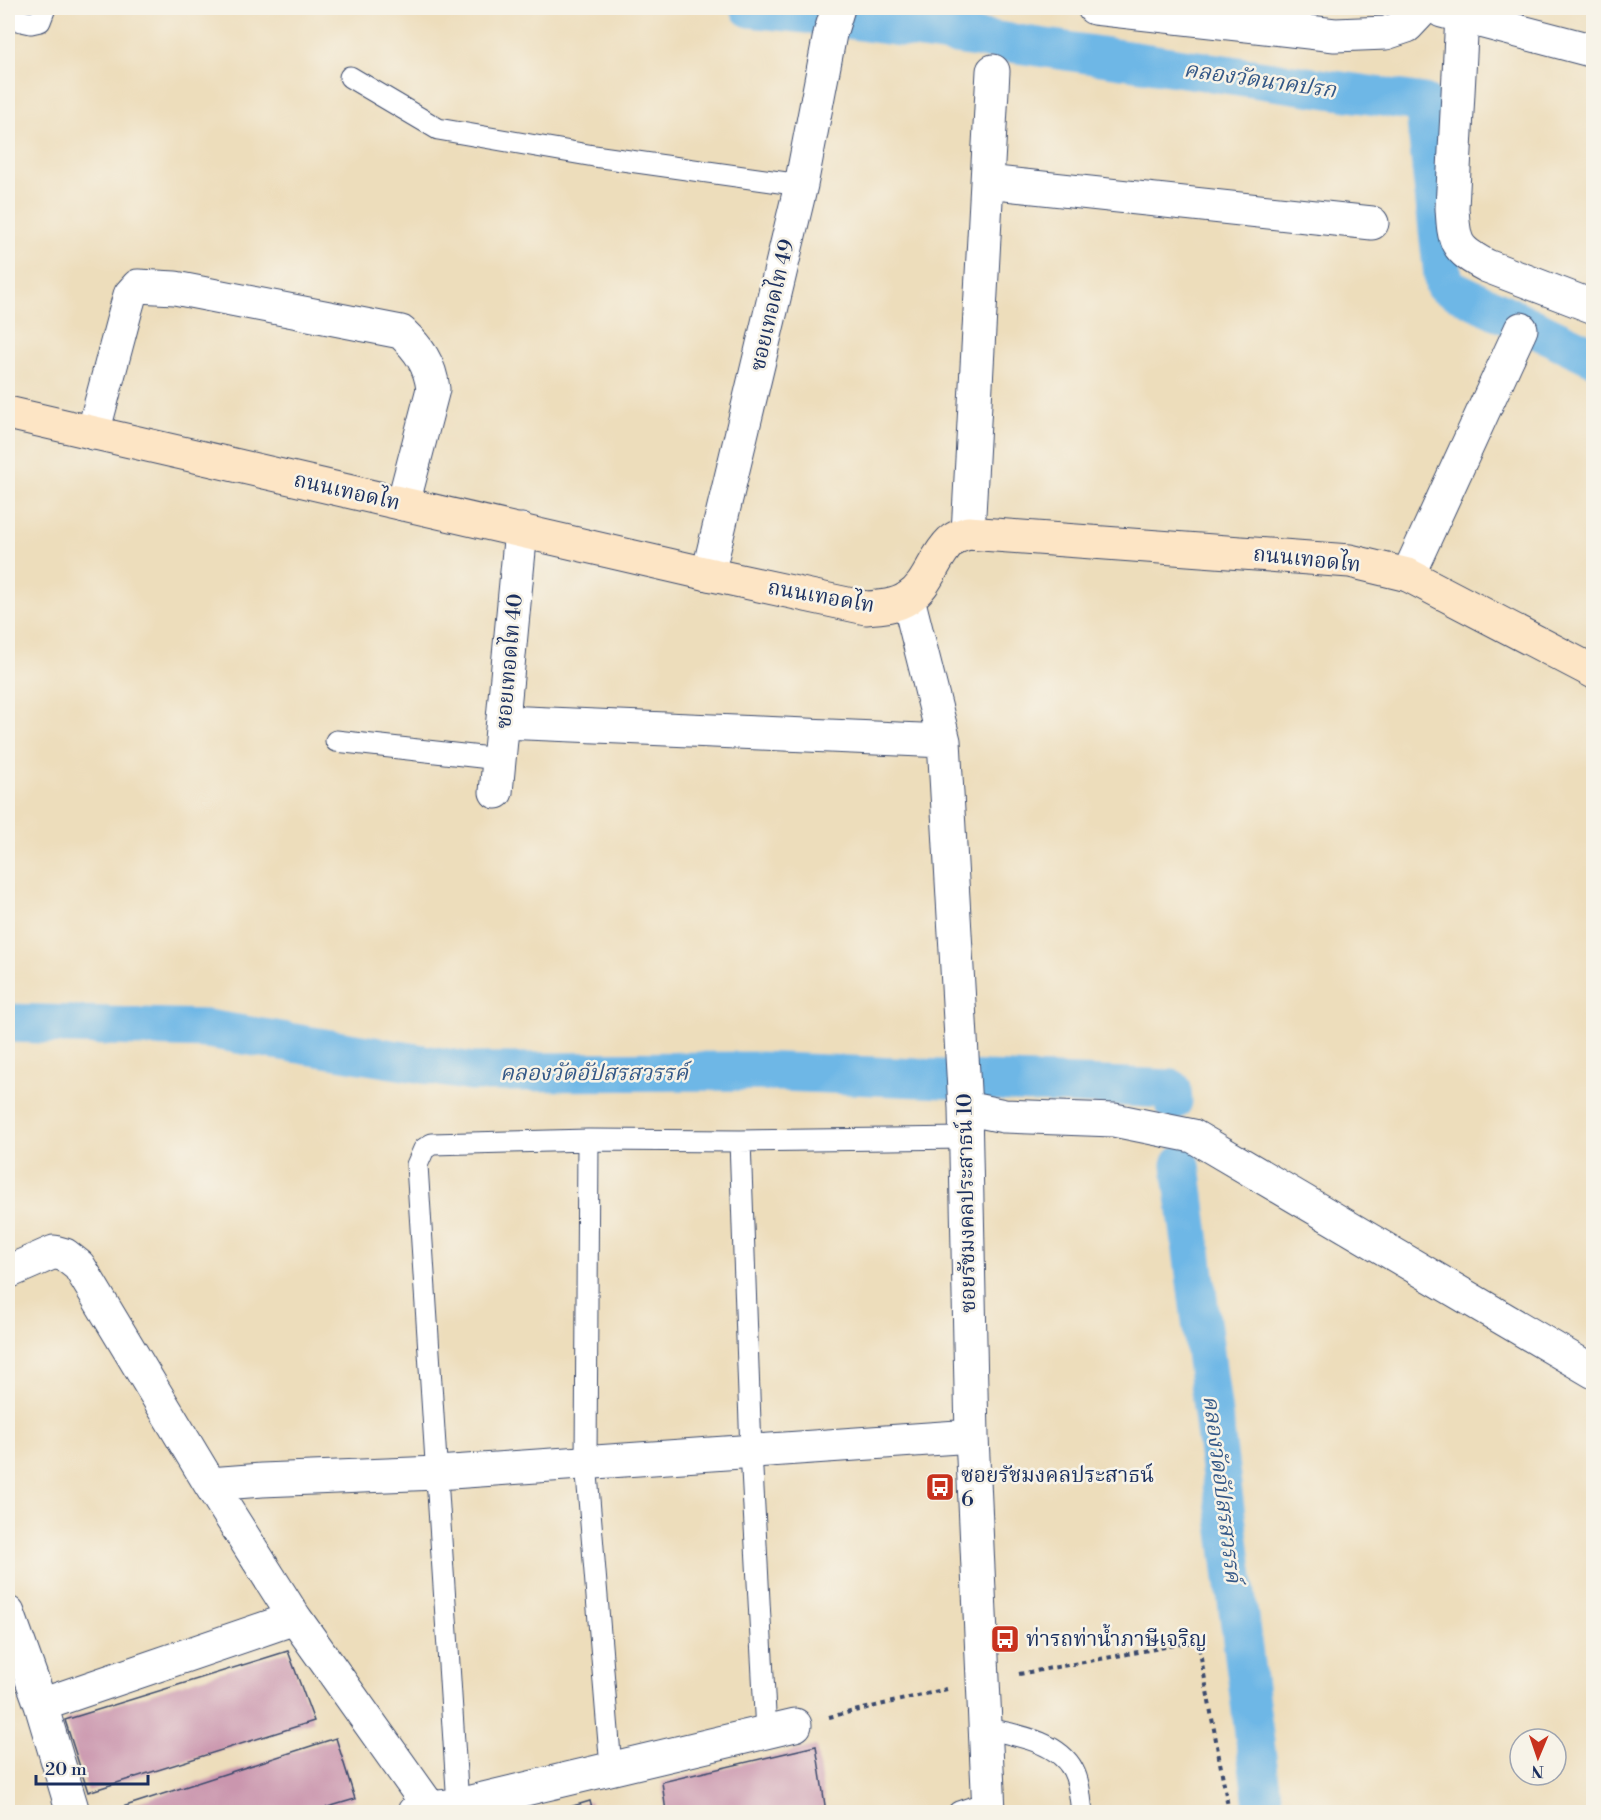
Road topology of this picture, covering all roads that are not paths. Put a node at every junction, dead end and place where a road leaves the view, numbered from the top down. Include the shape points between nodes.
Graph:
1 (45, 8) edge
2 (1109, 8) edge
3 (1424, 8) edge
4 (1431, 8) edge
5 (1462, 16) junction
6 (8, 18) edge
7 (834, 21) edge
8 (1593, 51) edge
9 (993, 71) dead end
10 (350, 77) dead end
11 (987, 182) junction
12 (801, 185) junction
13 (1372, 223) dead end
14 (1593, 307) edge
15 (1521, 329) dead end
16 (8, 413) edge
17 (93, 433) junction
18 (403, 504) junction
19 (521, 531) junction
20 (968, 533) junction
21 (708, 574) junction
22 (1408, 575) junction
23 (908, 598) junction
24 (1593, 672) edge
25 (503, 722) junction
26 (336, 741) dead end
27 (944, 741) junction
28 (499, 759) junction
29 (496, 792) dead end
30 (965, 1113) junction
31 (588, 1140) junction
32 (740, 1141) junction
33 (8, 1272) edge
34 (1593, 1372) edge
35 (972, 1436) junction
36 (751, 1451) junction
37 (586, 1462) junction
38 (436, 1473) junction
39 (210, 1484) junction
40 (8, 1613) edge
41 (295, 1618) junction
42 (41, 1705) junction
43 (780, 1728) joint
44 (986, 1728) junction
45 (611, 1768) junction
46 (434, 1808) edge
47 (979, 1809) edge
48 (73, 1812) edge
49 (1082, 1812) edge

1 - 6 lane via 40,21
2 - 3 street via 1335,35 1386,33 1407,26
4 - 5 street
5 - 8 street
5 - 14 street via 1452,208 1458,245 1487,266
7 - 12 street, ซอยเทอดไท 49
9 - 11 street
10 - 12 lane via 438,129
11 - 13 street
11 - 20 street
12 - 21 street, ซอยเทอดไท 49
15 - 22 street
16 - 17 main road, ถนนเทอดไท
17 - 18 main road, ถนนเทอดไท
17 - 18 street via 130,295 138,285 175,288 401,332 424,357 433,389
18 - 19 main road, ถนนเทอดไท
19 - 21 main road, ถนนเทอดไท
19 - 25 street, ซอยเทอดไท 40
20 - 22 main road, ถนนเทอดไท via 1350,561
20 - 23 main road via 952,539 924,583
21 - 23 main road, ถนนเทอดไท via 866,608 889,606
22 - 24 main road, ถนนเทอดไท
23 - 27 street, ซอยรัชมงคลประสาธน์ 10
25 - 27 street
25 - 28 street, ซอยเทอดไท 40
26 - 28 lane
27 - 30 street, ซอยรัชมงคลประสาธน์ 10
28 - 29 street, ซอยเทอดไท 40
30 - 32 lane
30 - 34 street via 1114,1120 1193,1136
30 - 35 street, ซอยรัชมงคลประสาธน์ 10
31 - 32 lane
31 - 37 lane
31 - 38 lane via 432,1144 424,1149 417,1165
32 - 36 lane
33 - 39 street via 54,1252 79,1266
35 - 36 street
35 - 44 street, ซอยรัชมงคลประสาธน์ 10
36 - 37 street
36 - 43 lane
37 - 38 street
37 - 45 lane
38 - 39 street
38 - 46 lane
39 - 41 street
40 - 42 street
41 - 42 street
41 - 46 street
42 - 48 street
43 - 45 street
44 - 47 street, ซอยรัชมงคลประสาธน์ 10
44 - 49 lane via 1057,1751 1073,1770
45 - 46 street

